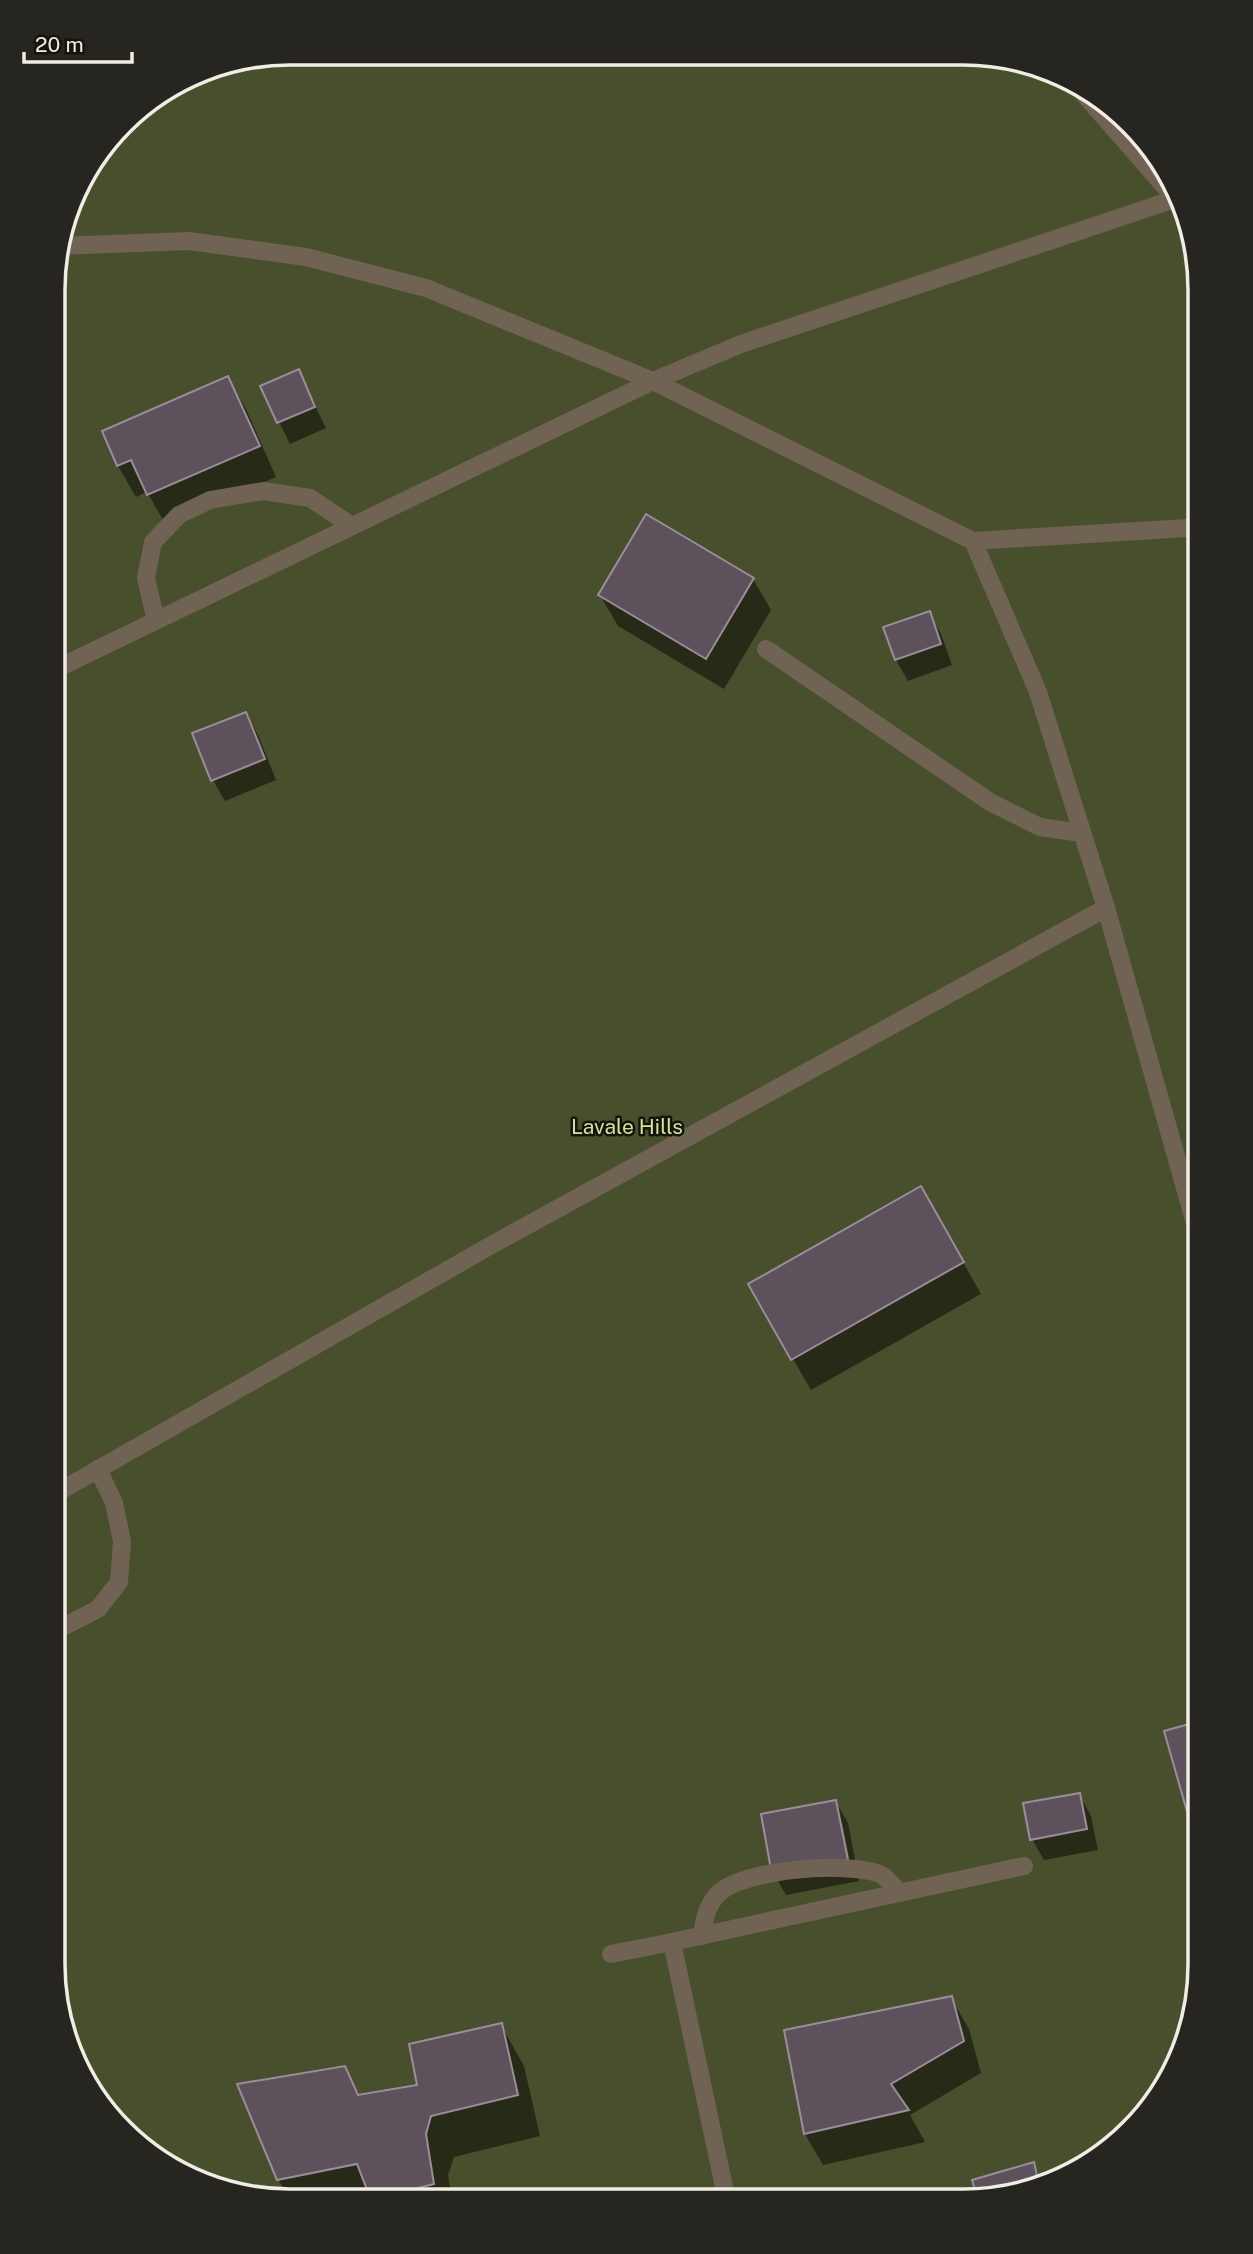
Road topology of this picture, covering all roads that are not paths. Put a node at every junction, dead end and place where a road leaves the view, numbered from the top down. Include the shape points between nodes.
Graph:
1 (1099, 112) edge
2 (1157, 176) edge
3 (1169, 200) edge
4 (69, 246) edge
5 (653, 381) junction
6 (352, 526) junction
7 (1188, 528) edge
8 (973, 541) junction
9 (156, 621) junction
10 (766, 649) dead end
11 (65, 665) edge
12 (1082, 832) junction
13 (1106, 908) junction
14 (1188, 1198) edge
15 (98, 1469) junction
16 (65, 1488) edge
17 (65, 1626) edge
18 (1024, 1866) dead end
19 (900, 1893) junction
20 (702, 1936) junction
21 (672, 1942) junction
22 (611, 1954) dead end
23 (724, 2189) edge

1 - 2 lane
3 - 5 lane via 741,344
4 - 5 lane via 189,241 306,257 426,288
5 - 6 lane
5 - 8 lane
6 - 9 lane
6 - 9 lane via 310,498 263,491 210,500 179,515 153,542 146,578
7 - 8 lane
8 - 12 lane via 1038,692
9 - 11 lane
10 - 12 lane via 990,802 1040,827
12 - 13 lane
13 - 14 lane
13 - 15 lane via 495,1243
15 - 16 lane
15 - 17 lane via 114,1503 122,1541 119,1582 98,1609
18 - 19 lane
19 - 20 lane
19 - 20 lane via 882,1875 845,1867 763,1874 738,1881 717,1895 705,1914
20 - 21 lane
21 - 22 lane
21 - 23 lane

